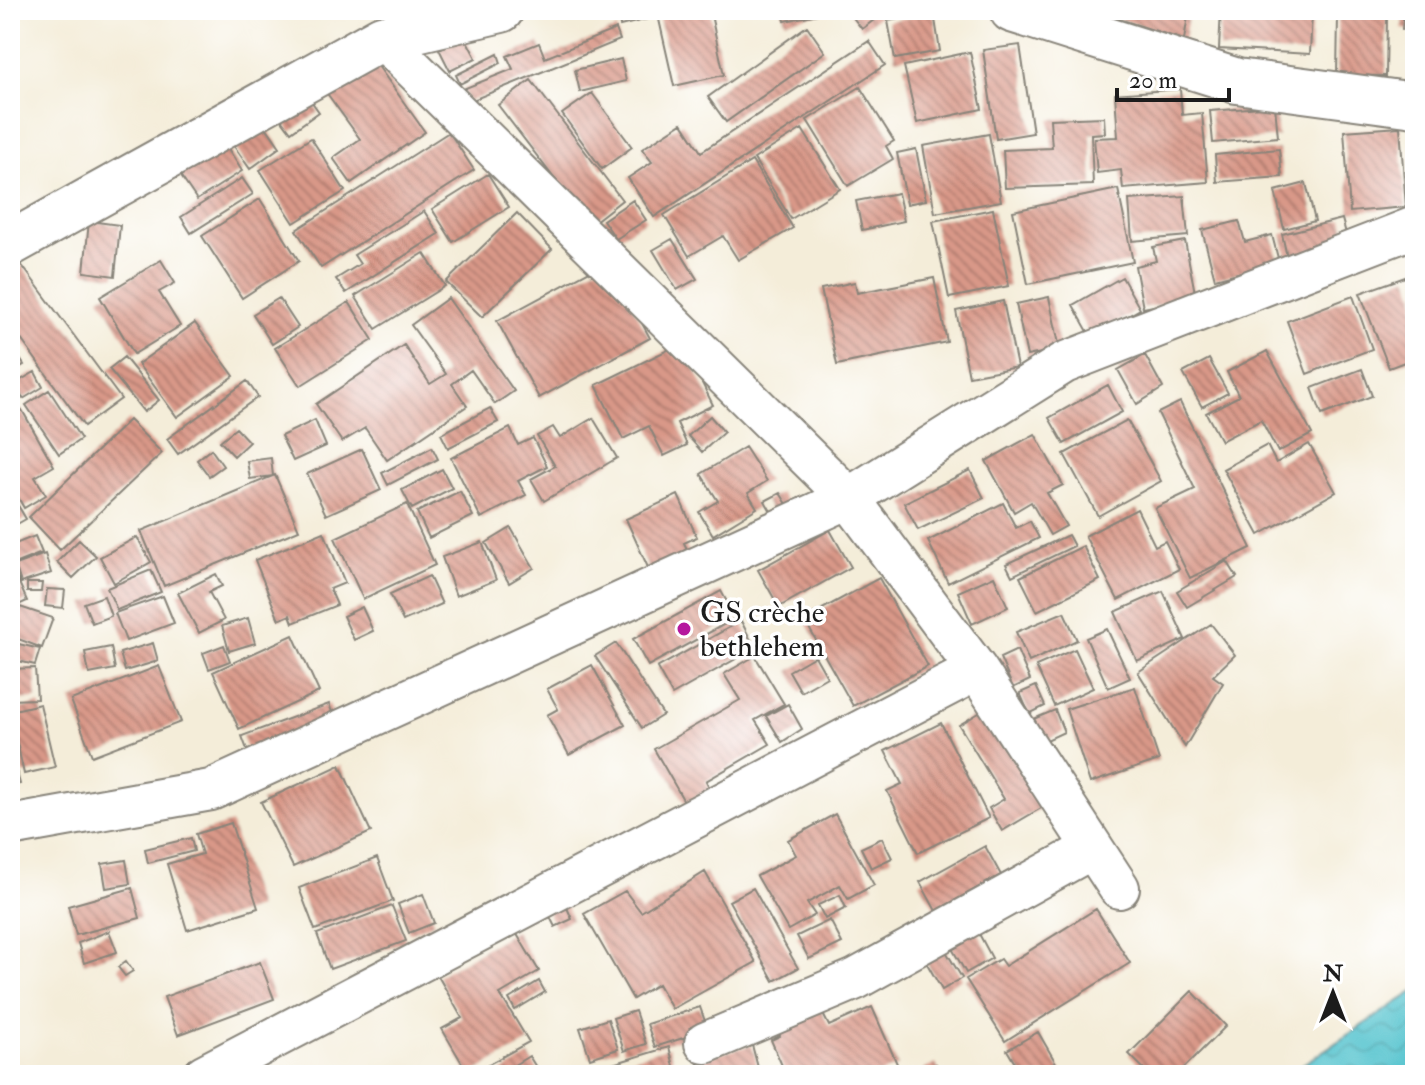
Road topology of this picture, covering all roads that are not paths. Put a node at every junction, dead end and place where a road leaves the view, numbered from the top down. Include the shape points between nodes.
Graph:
1 (501, 10) edge
2 (1012, 10) edge
3 (382, 38) junction
4 (1415, 105) edge
5 (1415, 227) edge
6 (10, 244) edge
7 (849, 498) junction
8 (977, 670) junction
9 (10, 826) edge
10 (1093, 848) junction
11 (1119, 888) dead end
12 (705, 1043) dead end
13 (204, 1075) edge

1 - 3 street
2 - 4 street via 1237,81
3 - 6 street
3 - 7 street
5 - 7 street via 1064,363
7 - 8 street
7 - 9 street via 211,790
8 - 10 street
8 - 13 street
10 - 11 street
10 - 12 street via 856,979

